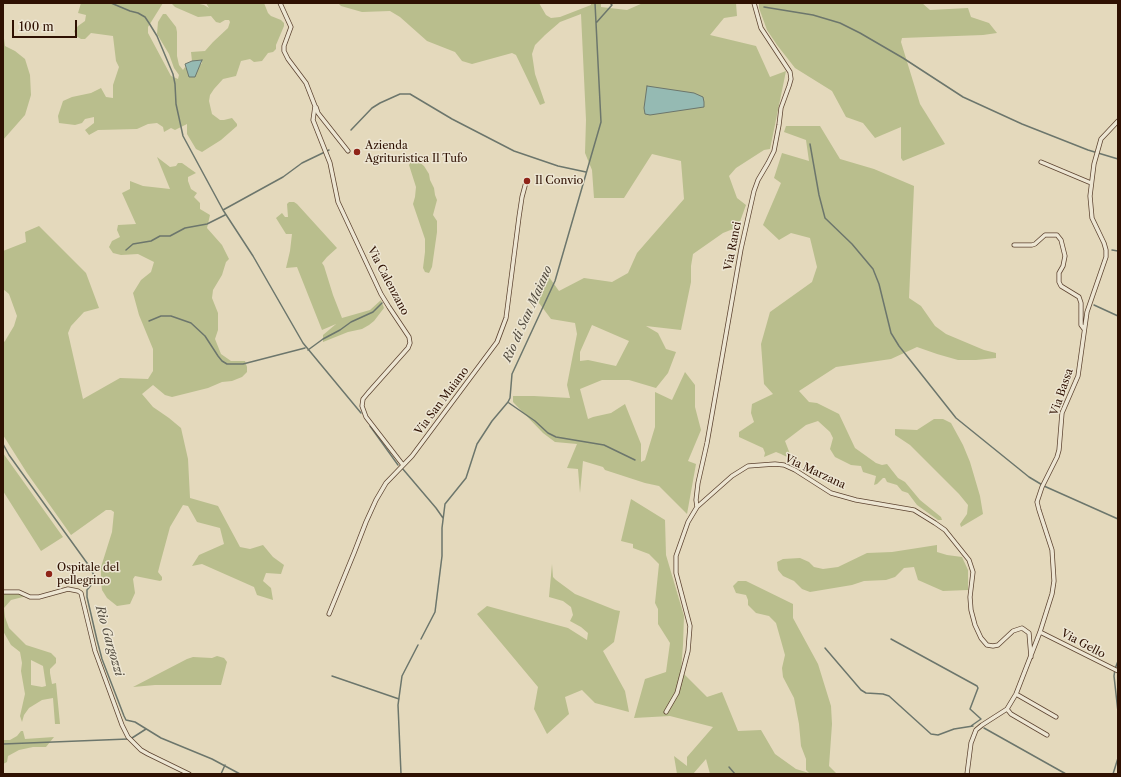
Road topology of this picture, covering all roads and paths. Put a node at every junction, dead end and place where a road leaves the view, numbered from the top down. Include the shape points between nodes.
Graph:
1 (280, 3) edge
2 (754, 3) edge
3 (315, 106) junction
4 (1118, 121) edge
5 (348, 150) dead end
6 (1041, 162) dead end
7 (526, 182) dead end
8 (1091, 183) junction
9 (1014, 245) dead end
10 (1084, 329) junction
11 (403, 465) junction
12 (697, 507) junction
13 (3, 592) edge
14 (329, 614) dead end
15 (1040, 632) junction
16 (1031, 658) junction
17 (1115, 671) edge
18 (1016, 694) junction
19 (1007, 709) junction
20 (666, 712) dead end
21 (1056, 717) dead end
22 (1047, 735) dead end
23 (189, 774) edge
24 (967, 774) edge

1 - 3 street, Via Calenzano via 291,27 284,51 306,83
2 - 12 street, Via Ranci via 761,28 790,72 791,79 781,108 774,152 754,191 741,249 698,483
3 - 5 street, Via Calenzano
3 - 11 street, Via Calenzano via 313,120 330,163 342,213 381,294 409,337 408,348 363,399 362,406 366,417
4 - 8 street, Via Bassa via 1101,139
6 - 8 street
7 - 11 street, Via San Maiano via 518,217 506,318 497,342
8 - 10 street, Via Bassa via 1092,218 1104,243 1106,257 1092,295
9 - 10 street via 1032,245 1045,235 1057,235 1065,256 1059,273 1060,286 1079,297 1081,325
10 - 15 street, Via Bassa via 1078,376 1062,413 1059,450 1037,502 1052,550 1054,581
11 - 14 street, Via San Maiano via 386,483 376,500
12 - 16 street, Via Marzana via 744,468 776,464 795,470 831,493 914,510 945,530 969,560 973,572 971,610 981,638 987,645 993,646 998,645 1013,631 1026,630 1030,638
12 - 20 street, Via Marzana via 688,522 675,560 690,626 688,651 676,693
13 - 23 street via 18,592 39,597 68,589 81,593 95,651 128,737 141,750
15 - 16 street, Via Bassa
15 - 17 street, Via Gello
16 - 18 street, Via Bassa
18 - 19 street, Via Bassa
18 - 21 street
19 - 22 street via 1011,714
19 - 24 street, Via Bassa via 980,726 971,743

